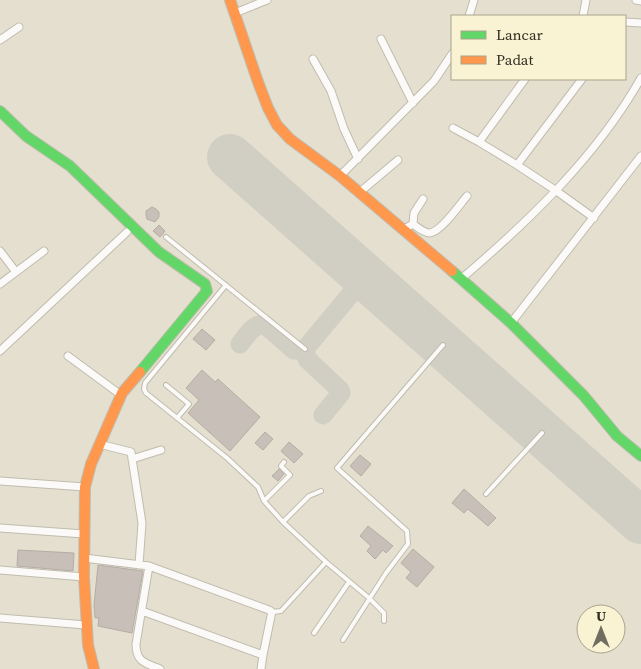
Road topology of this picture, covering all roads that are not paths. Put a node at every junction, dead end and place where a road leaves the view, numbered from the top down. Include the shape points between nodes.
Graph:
1 (230, 0) edge
2 (267, 0) edge
3 (474, 0) edge
4 (586, 0) edge
5 (636, 0) edge
6 (641, 1) edge
7 (235, 13) junction
8 (469, 15) edge
9 (583, 15) edge
10 (626, 22) edge
11 (641, 23) edge
12 (19, 27) dead end
13 (381, 39) dead end
14 (0, 40) edge
15 (451, 56) edge
16 (313, 59) dead end
17 (641, 78) edge
18 (525, 80) edge
19 (581, 80) edge
20 (412, 103) junction
21 (0, 111) edge
22 (0, 122) edge
23 (453, 128) dead end
24 (479, 142) junction
25 (641, 156) edge
26 (358, 158) junction
27 (398, 160) dead end
28 (517, 165) junction
29 (340, 176) junction
30 (555, 190) junction
31 (360, 192) junction
32 (467, 196) dead end
33 (423, 199) dead end
34 (594, 218) junction
35 (408, 226) junction
36 (128, 232) junction
37 (166, 237) dead end
38 (0, 251) edge
39 (44, 251) dead end
40 (16, 272) junction
41 (461, 279) junction
42 (0, 284) edge
43 (226, 284) junction
44 (207, 291) junction
45 (511, 323) junction
46 (179, 335) junction
47 (443, 345) dead end
48 (305, 349) dead end
49 (0, 351) edge
50 (68, 356) dead end
51 (166, 385) dead end
52 (121, 395) junction
53 (177, 418) junction
54 (542, 433) dead end
55 (99, 444) junction
56 (160, 450) dead end
57 (641, 456) edge
58 (132, 458) junction
59 (284, 462) dead end
60 (0, 481) edge
61 (85, 487) junction
62 (321, 491) dead end
63 (486, 494) dead end
64 (264, 501) junction
65 (283, 522) junction
66 (0, 528) edge
67 (84, 534) junction
68 (84, 558) junction
69 (326, 562) junction
70 (139, 565) junction
71 (149, 566) junction
72 (0, 570) edge
73 (84, 577) junction
74 (349, 582) junction
75 (369, 598) junction
76 (142, 611) junction
77 (272, 612) junction
78 (0, 618) edge
79 (384, 621) dead end
80 (86, 625) junction
81 (314, 633) dead end
82 (343, 640) dead end
83 (263, 655) junction
84 (94, 669) edge
85 (160, 669) edge
86 (261, 669) edge

1 - 7 main road
2 - 7 street
3 - 8 street
4 - 9 street
5 - 6 street
7 - 29 main road via 258,82 277,125 290,139
10 - 11 street
12 - 14 street
13 - 20 street
15 - 20 street via 434,81
16 - 26 street via 331,91 344,130
17 - 30 street via 589,153
18 - 24 street
19 - 28 street
20 - 26 street
21 - 44 main road via 26,136 70,166 159,252 205,284
22 - 36 main road via 22,143 66,173
23 - 24 street
24 - 28 street
25 - 34 street
26 - 29 street
27 - 31 street
28 - 30 street
29 - 31 main road
30 - 34 street
30 - 41 street
31 - 35 main road
32 - 35 street via 438,230 430,233
33 - 35 street
34 - 45 street
35 - 41 main road
36 - 44 main road via 155,258
36 - 49 street
37 - 43 lane
38 - 40 street
39 - 40 street
40 - 42 street
41 - 45 main road
43 - 46 lane
43 - 48 lane
44 - 46 main road
45 - 57 main road via 584,396 617,436
46 - 52 main road via 132,380
46 - 53 lane via 144,388
47 - 75 lane via 337,468 407,531 408,544
50 - 52 street
51 - 53 lane via 189,404
52 - 55 main road
53 - 64 lane via 258,487
54 - 63 lane
55 - 58 street via 128,451
55 - 61 main road
56 - 58 street
58 - 70 street via 142,523
59 - 64 lane via 281,466 290,475
60 - 61 street
61 - 67 main road
62 - 65 lane via 309,496
64 - 65 lane
65 - 69 lane
66 - 67 street
67 - 68 main road
68 - 70 street
68 - 73 main road
69 - 74 lane
69 - 77 lane via 280,611
70 - 71 street
71 - 76 street
71 - 77 street
72 - 73 street
73 - 80 main road
74 - 75 lane
74 - 81 lane
75 - 79 lane via 384,613
75 - 82 lane
76 - 83 street
76 - 85 street via 136,654
77 - 83 street
78 - 80 street
80 - 84 main road
83 - 86 street

